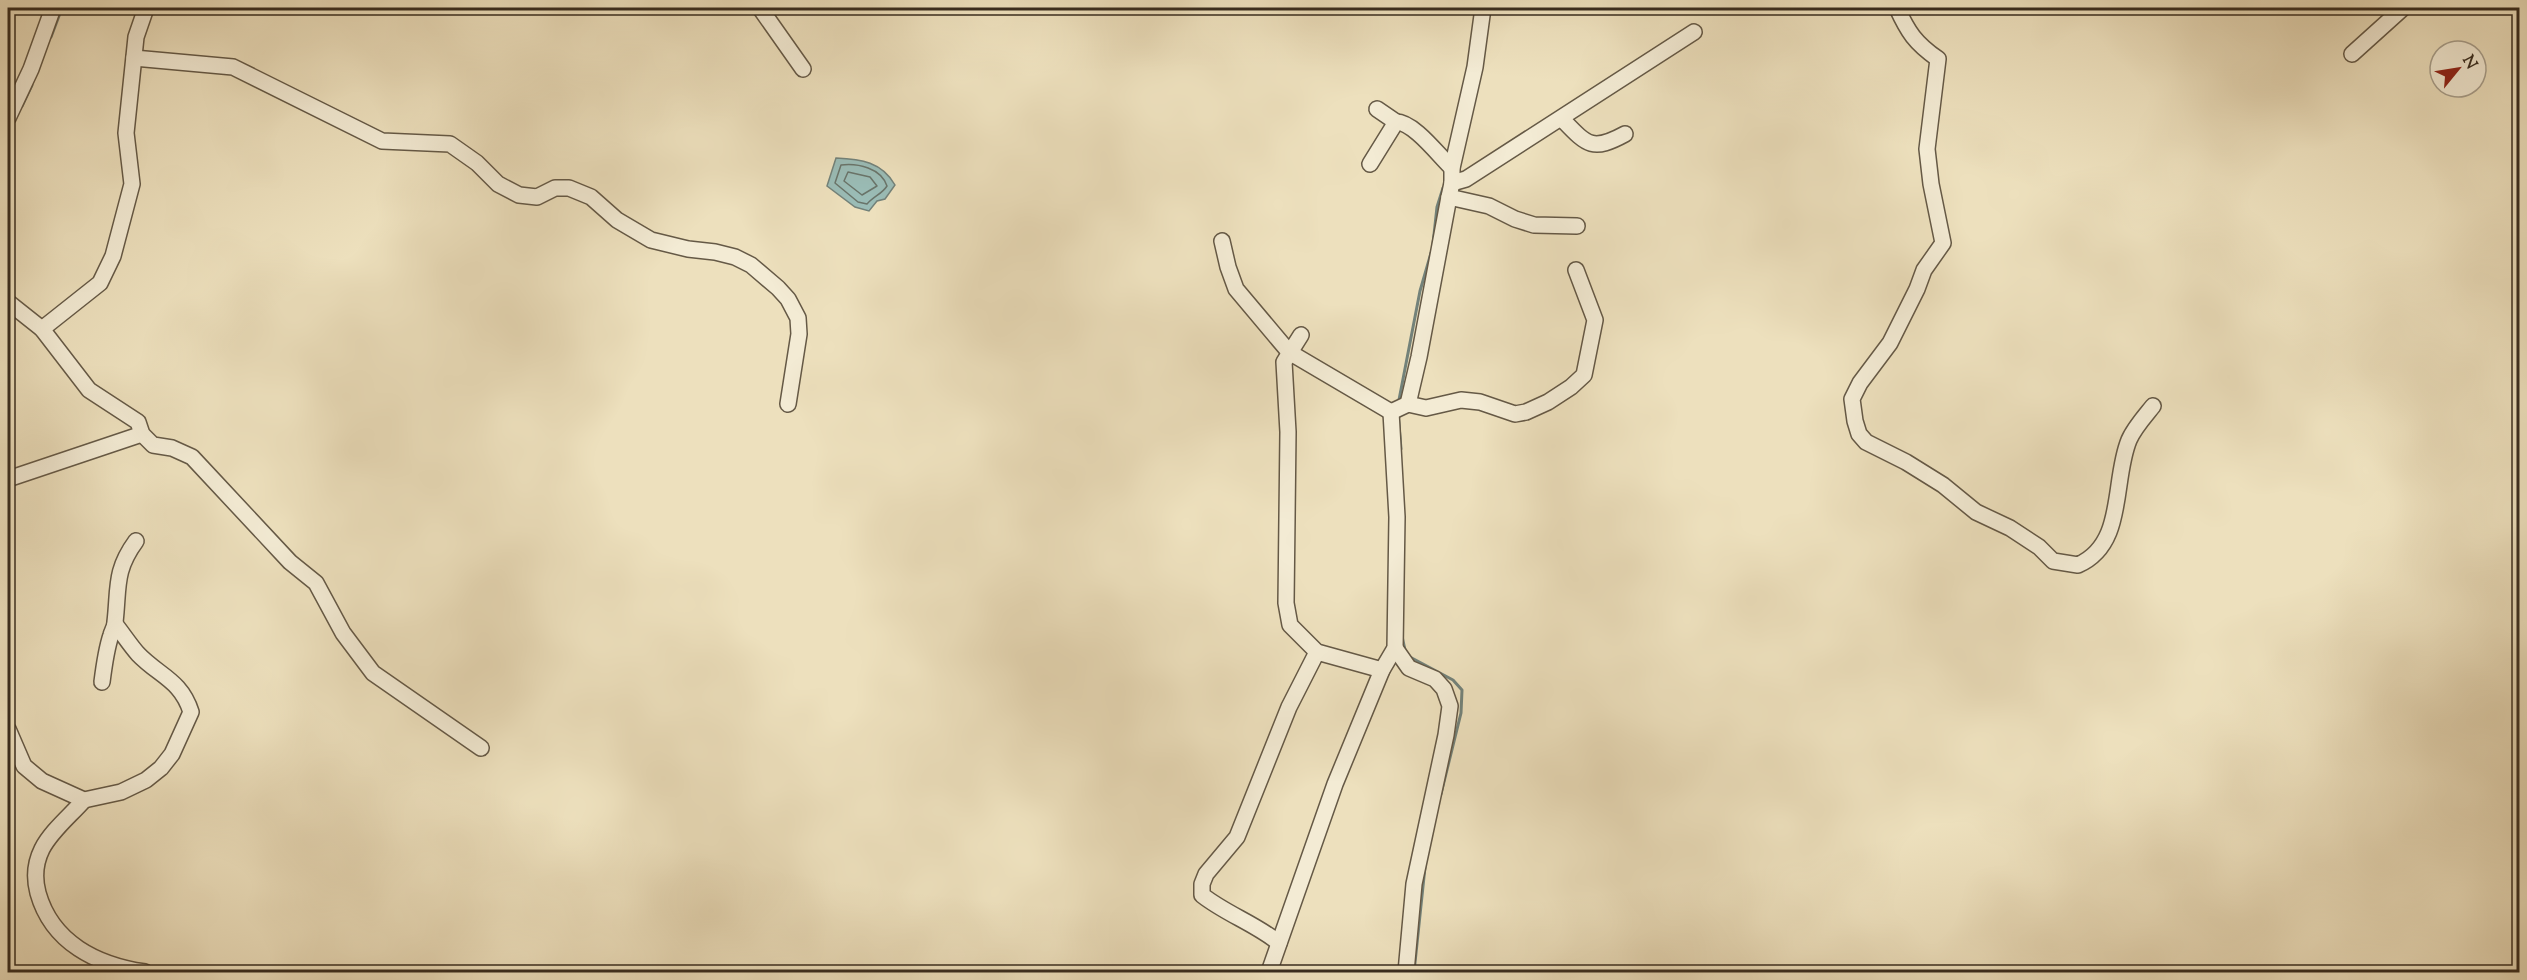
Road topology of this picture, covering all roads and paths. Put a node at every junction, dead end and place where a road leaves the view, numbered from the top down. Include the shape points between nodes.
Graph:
1 (53, 8) edge
2 (146, 8) edge
3 (760, 8) edge
4 (1483, 8) edge
5 (1897, 8) edge
6 (2403, 8) edge
7 (1694, 32) dead end
8 (2352, 54) dead end
9 (134, 58) junction
10 (803, 69) dead end
11 (1377, 109) dead end
12 (8, 118) edge
13 (1562, 119) junction
14 (1396, 122) junction
15 (1625, 135) dead end
16 (1370, 164) dead end
17 (1451, 183) junction
18 (1577, 226) dead end
19 (1222, 241) dead end
20 (1576, 270) dead end
21 (8, 302) edge
22 (42, 329) junction
23 (1301, 335) dead end
24 (1288, 352) junction
25 (788, 404) dead end
26 (2153, 406) dead end
27 (1399, 408) junction
28 (142, 434) junction
29 (8, 479) edge
30 (136, 541) dead end
31 (115, 624) junction
32 (1395, 648) junction
33 (1317, 652) junction
34 (1382, 670) junction
35 (102, 682) dead end
36 (8, 729) edge
37 (481, 748) dead end
38 (84, 800) junction
39 (1279, 943) junction
40 (145, 972) edge
41 (1269, 972) edge
42 (1406, 972) edge

1 - 12 street
2 - 9 street
3 - 10 street
4 - 17 street
5 - 26 street via 1918,46 1938,59 1928,149 1930,184 1943,243 1924,270 1890,343 1852,399 1859,434 1866,442 1943,485 1976,512 2010,528 2053,561 2078,565 2096,554 2112,527 2129,438
6 - 8 street
7 - 13 street
9 - 22 street via 126,133 132,184 113,256 100,283
9 - 25 street via 233,67 382,141 450,144 498,184 519,195 537,197 555,188 569,188 591,197 617,220 651,240 735,257 778,288 798,318
11 - 14 street
13 - 15 street via 1592,144 1608,144
13 - 17 street via 1466,179
14 - 16 street
14 - 17 street via 1409,127
17 - 18 street via 1515,219 1534,225
17 - 27 street via 1419,357
19 - 24 street via 1236,289
20 - 27 street via 1595,320 1584,375 1571,387 1548,402 1515,414 1461,400 1426,408
21 - 22 street
22 - 28 street via 89,390 138,422
23 - 24 street
24 - 27 street
24 - 33 street via 1284,362 1288,432 1286,603 1290,625
27 - 32 street
28 - 29 street
28 - 37 street via 153,446 172,448 192,457 290,562 316,584 343,633 373,673
30 - 31 street via 120,572
31 - 35 street
31 - 38 street via 139,655 173,681 187,698 191,712 161,768 121,792
32 - 34 street
32 - 42 street via 1409,668 1435,679 1444,689 1450,706 1414,884
33 - 34 street
33 - 39 street via 1289,707 1237,837 1202,884 1202,895 1212,903
34 - 39 street via 1335,784
36 - 38 street via 24,766 42,781
38 - 40 street via 42,848 34,878 45,916 59,933 107,964
39 - 41 street

